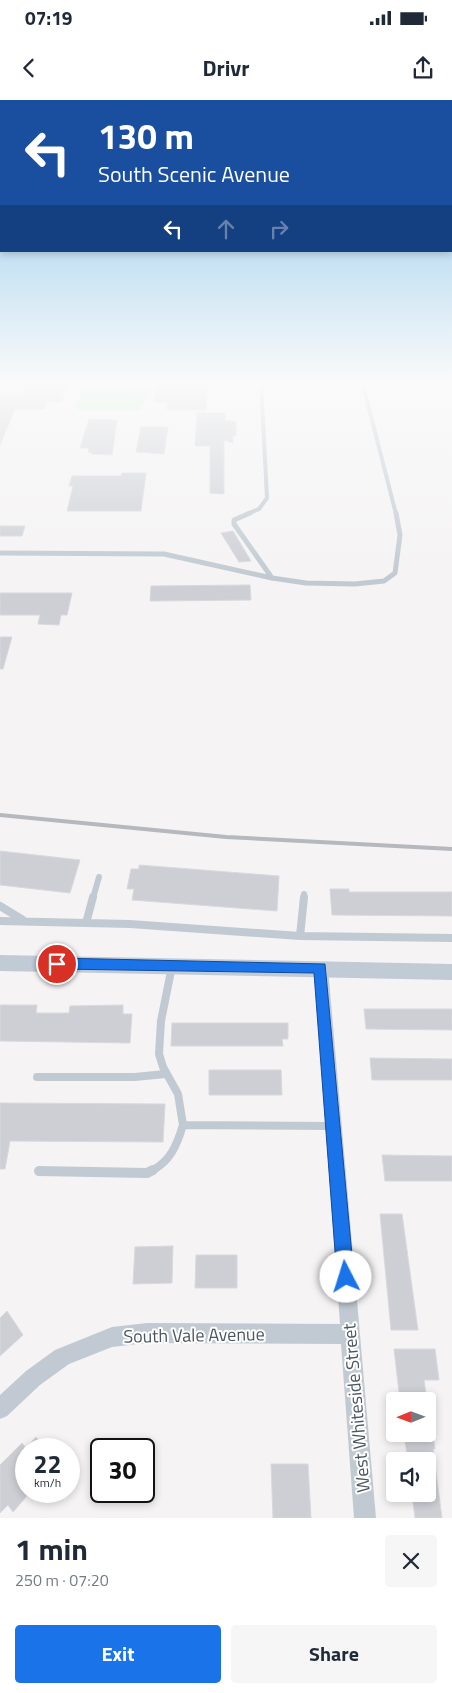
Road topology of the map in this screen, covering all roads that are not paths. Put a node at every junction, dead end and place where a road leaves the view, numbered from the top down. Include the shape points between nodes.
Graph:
1 (265, 447) edge
2 (379, 447) edge
3 (0, 553) edge
4 (272, 578) junction
5 (99, 877) dead end
6 (304, 894) dead end
7 (0, 906) edge
8 (0, 921) edge
9 (24, 921) junction
10 (86, 923) junction
11 (300, 936) junction
12 (452, 938) edge
13 (0, 963) edge
14 (172, 966) junction
15 (321, 968) junction
16 (452, 972) edge
17 (165, 1074) junction
18 (37, 1077) dead end
19 (183, 1125) junction
20 (334, 1126) junction
21 (39, 1171) dead end
22 (351, 1334) junction
23 (0, 1409) edge
24 (365, 1518) edge

1 - 4 lane via 268,498 259,509 234,520 234,524
2 - 4 lane via 400,535 395,573 384,581 355,584
3 - 4 lane via 164,554
5 - 10 lane
6 - 11 lane
7 - 9 lane
8 - 9 lane
9 - 10 lane
10 - 11 lane
11 - 12 lane
13 - 14 main road
14 - 15 main road
14 - 17 lane via 163,1006 160,1044
15 - 16 main road
15 - 20 street, West Whiteside Street
17 - 18 lane
17 - 19 lane via 173,1082 180,1098
19 - 20 lane
19 - 21 lane via 178,1145 170,1158 160,1168 147,1173
20 - 22 street, West Whiteside Street
22 - 23 street, South Vale Avenue via 147,1333 112,1338 62,1357 33,1378
22 - 24 street, West Whiteside Street

